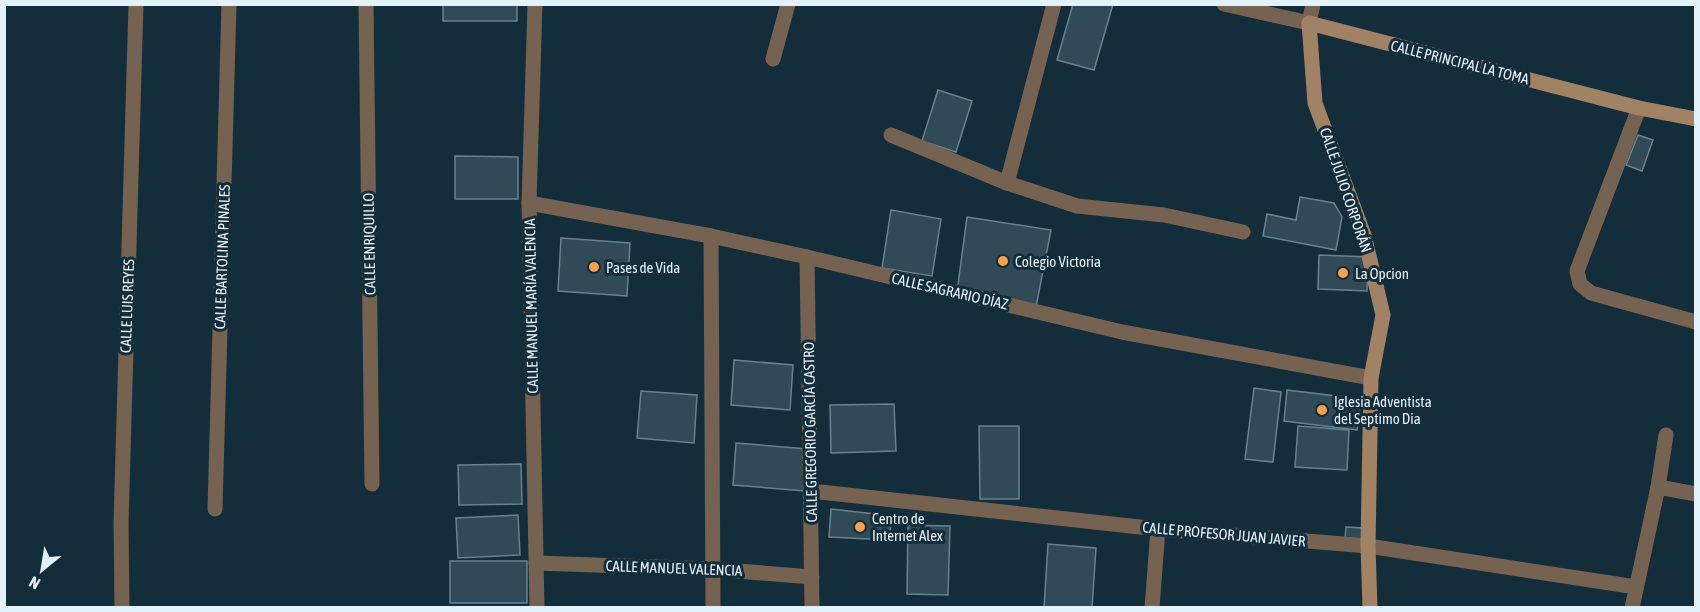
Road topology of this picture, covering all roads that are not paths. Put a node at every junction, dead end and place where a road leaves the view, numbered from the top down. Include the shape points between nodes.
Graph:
1 (136, 4) edge
2 (229, 4) edge
3 (366, 4) edge
4 (535, 4) edge
5 (788, 4) edge
6 (1054, 4) edge
7 (1224, 4) edge
8 (1313, 4) edge
9 (1310, 23) junction
10 (773, 59) dead end
11 (1640, 108) junction
12 (1695, 119) edge
13 (891, 135) dead end
14 (1007, 183) junction
15 (529, 203) junction
16 (1243, 232) dead end
17 (711, 236) junction
18 (807, 257) junction
19 (1695, 322) edge
20 (1371, 378) junction
21 (1666, 435) dead end
22 (372, 484) dead end
23 (1658, 487) junction
24 (811, 491) junction
25 (1695, 494) edge
26 (215, 509) dead end
27 (1158, 529) junction
28 (1368, 546) junction
29 (536, 563) junction
30 (713, 569) junction
31 (812, 577) junction
32 (1636, 587) junction
33 (122, 608) edge
34 (537, 608) edge
35 (713, 608) edge
36 (812, 608) edge
37 (1152, 608) edge
38 (1370, 608) edge
39 (1632, 608) edge

1 - 33 street, CALLE LUIS REYES
2 - 26 street, CALLE BARTOLINA PINALES
3 - 22 street, CALLE ENRIQUILLO
4 - 15 street, CALLE MANUEL MARÍA VALENCIA
5 - 10 street
6 - 14 street
7 - 9 street, CALLE PRINCIPAL LA TOMA
8 - 9 street
9 - 11 street, CALLE PRINCIPAL LA TOMA
9 - 20 street, CALLE JULIO CORPORÁN via 1315,103 1364,235 1383,315
11 - 12 street, CALLE PRINCIPAL LA TOMA
11 - 19 street via 1576,271 1580,284 1591,293
13 - 14 street
14 - 16 street via 1077,206 1164,215
15 - 17 street, CALLE SAGRARIO DÍAZ
15 - 29 street, CALLE MANUEL MARÍA VALENCIA
17 - 18 street, CALLE SAGRARIO DÍAZ
17 - 30 street
18 - 20 street, CALLE SAGRARIO DÍAZ via 1122,332
18 - 24 street, CALLE GREGORIO GARCÍA CASTRO
20 - 28 street, CALLE JULIO CORPORÁN
21 - 23 street
23 - 25 street
23 - 32 street
24 - 27 street, CALLE PROFESOR JUAN JAVIER
24 - 31 street, CALLE GREGORIO GARCÍA CASTRO
27 - 28 street, CALLE PROFESOR JUAN JAVIER
27 - 37 street
28 - 32 street, CALLE PROFESOR JUAN JAVIER
28 - 38 street, CALLE JULIO CORPORÁN
29 - 30 street, CALLE MANUEL VALENCIA
29 - 34 street, CALLE MANUEL MARÍA VALENCIA
30 - 31 street, CALLE MANUEL VALENCIA
30 - 35 street
31 - 36 street, CALLE GREGORIO GARCÍA CASTRO
32 - 39 street

